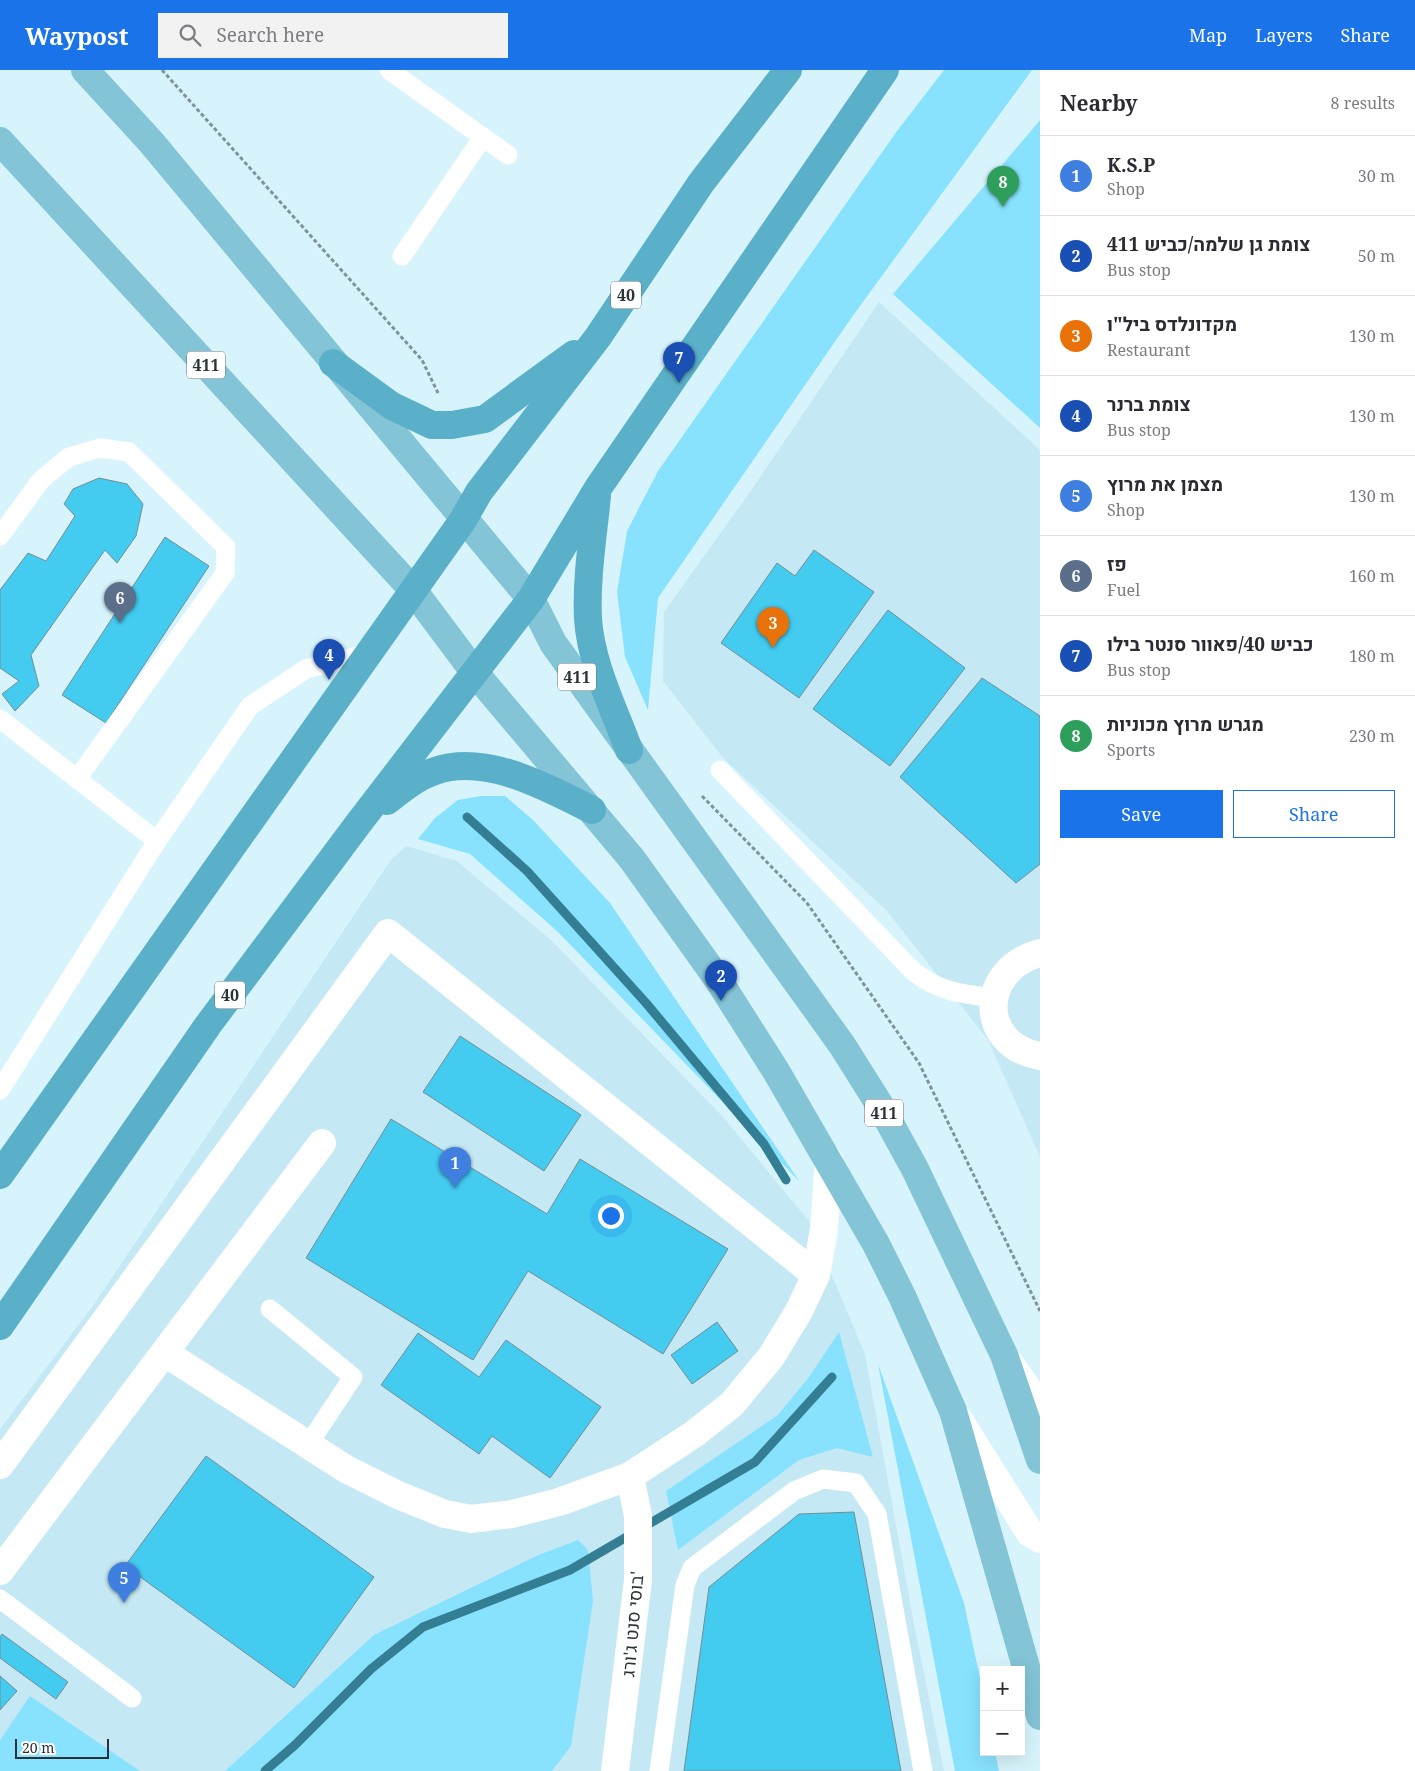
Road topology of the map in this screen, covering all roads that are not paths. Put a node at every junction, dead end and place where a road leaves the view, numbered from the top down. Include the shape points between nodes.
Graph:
1 (85, 70) edge
2 (389, 70) edge
3 (788, 70) edge
4 (885, 70) edge
5 (483, 136) junction
6 (0, 141) edge
7 (508, 155) dead end
8 (402, 256) dead end
9 (598, 337) junction
10 (333, 363) junction
11 (598, 488) junction
12 (464, 520) junction
13 (0, 536) edge
14 (413, 590) junction
15 (531, 599) junction
16 (367, 654) junction
17 (474, 673) junction
18 (0, 719) edge
19 (629, 750) junction
20 (720, 770) dead end
21 (77, 779) junction
22 (592, 810) junction
23 (358, 824) junction
24 (157, 841) junction
25 (1040, 953) edge
26 (994, 998) junction
27 (1036, 1061) edge
28 (0, 1090) edge
29 (322, 1143) dead end
30 (829, 1160) junction
31 (0, 1175) edge
32 (816, 1275) junction
33 (270, 1309) dead end
34 (0, 1326) edge
35 (165, 1353) junction
36 (1004, 1355) junction
37 (1040, 1406) edge
38 (953, 1411) junction
39 (308, 1445) junction
40 (1040, 1460) edge
41 (0, 1465) edge
42 (632, 1484) junction
43 (1040, 1540) edge
44 (0, 1571) edge
45 (0, 1599) edge
46 (132, 1698) dead end
47 (1040, 1716) edge
48 (615, 1771) edge
49 (659, 1771) edge
50 (923, 1771) edge

1 - 10 main road, 411 via 151,142
2 - 5 lane
3 - 9 highway, 40 via 702,183
4 - 11 highway, 40
5 - 7 lane
5 - 8 lane
6 - 14 main road, 411
9 - 10 highway via 485,418 452,425 432,425 392,406
9 - 12 highway, 40 via 478,492
10 - 12 main road, 411
11 - 15 highway, 40
11 - 19 highway via 588,620 596,659
12 - 14 highway, 40
12 - 15 main road, 411
13 - 21 lane via 40,480 69,457 100,448 129,452 226,546 226,573
14 - 16 highway, 40
14 - 17 main road, 411
15 - 17 highway, 40
15 - 19 main road, 411 via 553,643
16 - 24 lane via 306,669 250,706
16 - 31 highway, 40
17 - 22 main road, 411
17 - 23 highway, 40
18 - 21 lane
19 - 36 main road, 411 via 796,980 876,1100 915,1169
20 - 26 lane via 912,971 929,984 952,992
21 - 24 lane
22 - 23 highway via 532,780 468,766 436,770 410,782
22 - 30 main road, 411 via 632,859 717,978
23 - 34 highway, 40 via 208,1024
24 - 28 lane
25 - 26 street via 1025,957 1010,967 999,981
26 - 27 street via 994,1015 1000,1032 1012,1045
29 - 35 street
30 - 32 street via 824,1229
30 - 38 main road, 411 via 902,1296
32 - 41 street via 388,933
32 - 42 street via 771,1357 732,1404
33 - 39 lane via 353,1377
35 - 39 street
35 - 44 street
36 - 37 street
36 - 40 main road, 411
38 - 43 street via 1030,1533
38 - 47 main road, 411
39 - 42 street via 346,1469 398,1495 445,1514 472,1518 512,1514
42 - 48 street, בוסי סנט ג'ורג' via 638,1516 638,1580
45 - 46 lane
49 - 50 lane via 685,1585 692,1568 794,1490 823,1479 856,1483 877,1514

